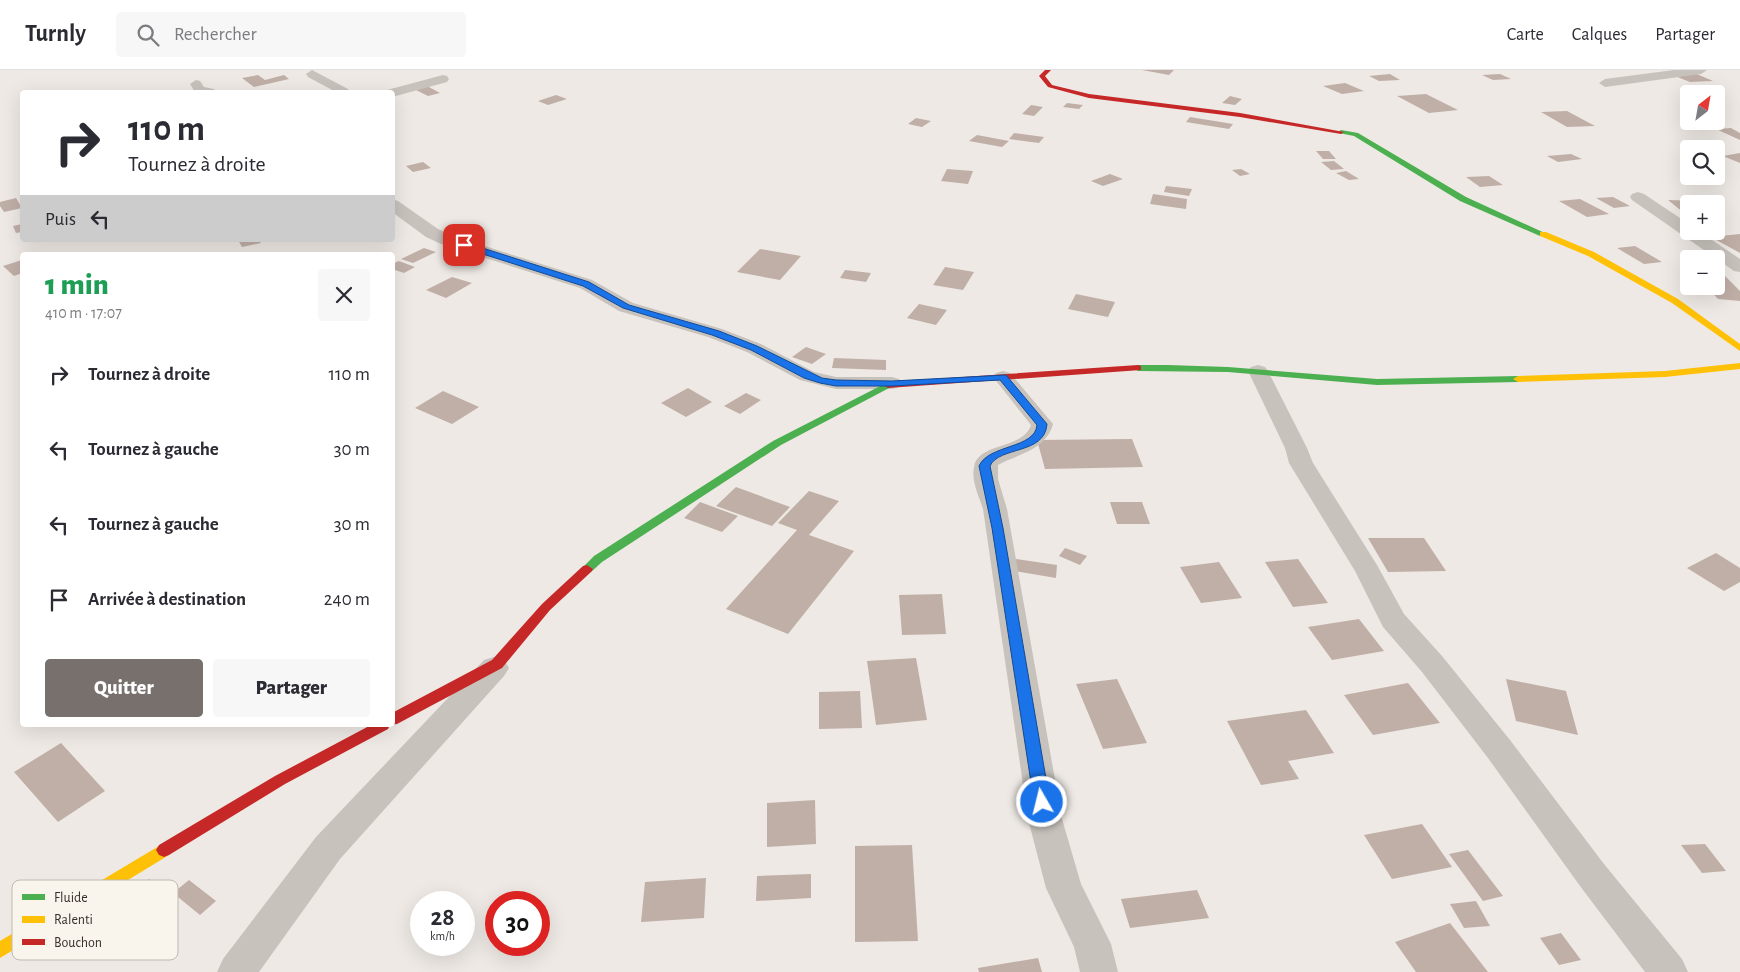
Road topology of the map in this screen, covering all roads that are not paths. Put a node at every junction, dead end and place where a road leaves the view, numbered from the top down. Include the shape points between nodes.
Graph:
1 (426, 70) edge
2 (1048, 70) edge
3 (1701, 70) edge
4 (312, 74) dead end
5 (1605, 83) dead end
6 (196, 84) dead end
7 (200, 90) edge
8 (340, 90) edge
9 (395, 92) edge
10 (1638, 198) dead end
11 (395, 206) edge
12 (1740, 268) edge
13 (1740, 348) edge
14 (1740, 366) edge
15 (1258, 371) junction
16 (1003, 377) junction
17 (836, 383) junction
18 (892, 384) junction
19 (836, 411) junction
20 (497, 664) junction
21 (395, 718) edge
22 (379, 727) edge
23 (115, 880) edge
24 (12, 943) edge
25 (0, 950) edge
26 (236, 972) edge
27 (1099, 972) edge
28 (1669, 972) edge

1 - 9 street via 443,79
2 - 13 main road via 1042,76 1050,86 1089,96 1356,134 1463,199 1591,254 1675,301
3 - 5 street
4 - 8 street
6 - 7 street
10 - 12 street
11 - 17 street via 447,240 586,284 626,307 715,333 754,348 807,376
14 - 15 main road via 1665,374 1420,382 1376,382
15 - 16 main road via 1161,367
15 - 28 street via 1301,463 1368,571 1393,620 1475,718
16 - 18 main road
16 - 27 street via 1042,424 1041,432 1034,440 987,461 986,476 1045,819 1064,888 1092,944
17 - 18 street
17 - 19 street
18 - 19 main road
19 - 20 main road via 777,443 598,559 546,607
20 - 21 main road
20 - 26 street via 328,848
22 - 23 main road via 280,780
24 - 25 main road

